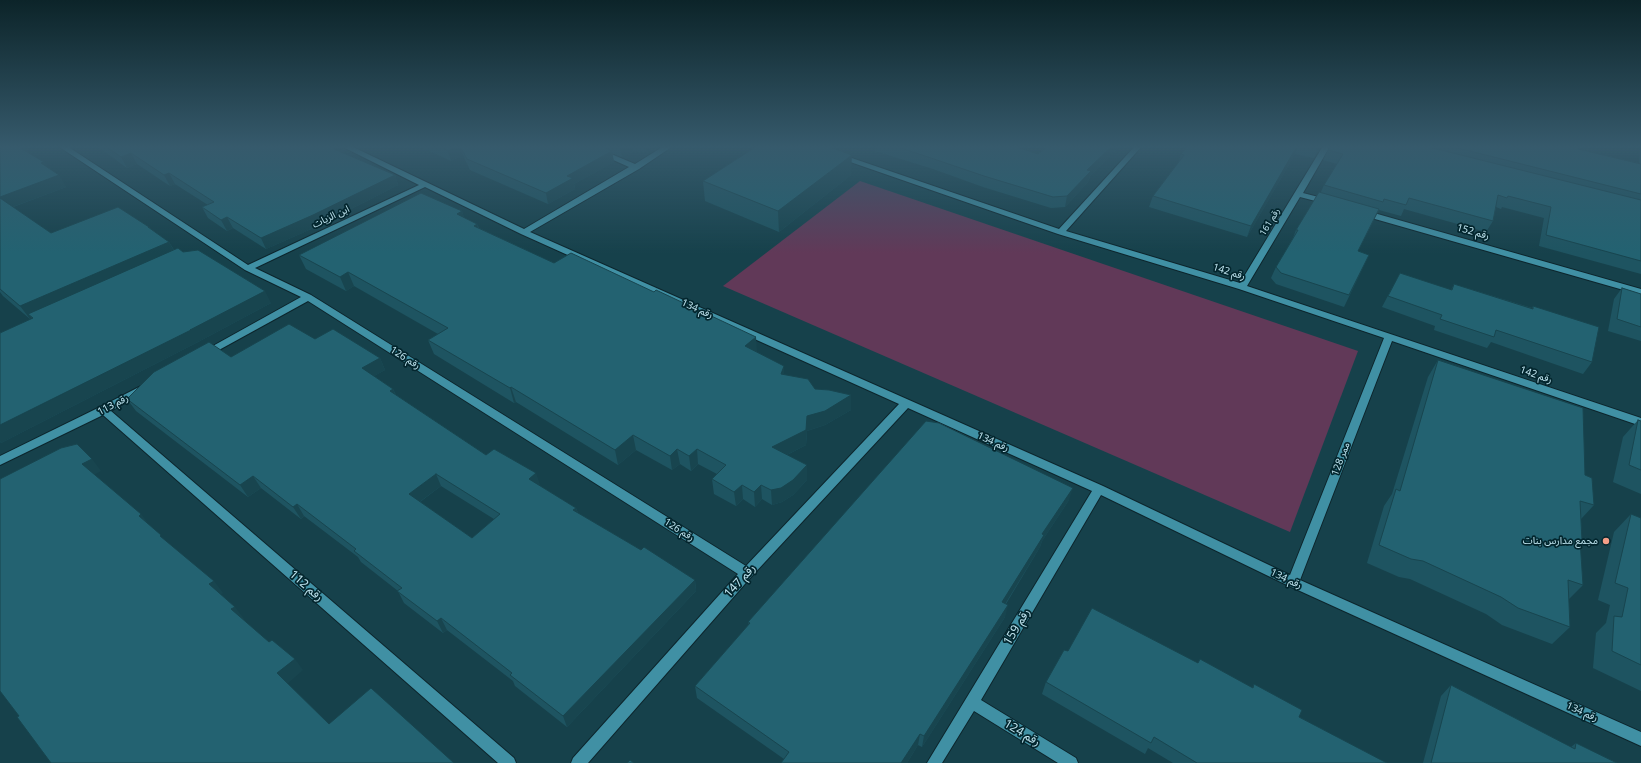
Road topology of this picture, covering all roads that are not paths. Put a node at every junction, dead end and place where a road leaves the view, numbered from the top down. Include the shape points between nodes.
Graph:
1 (113, 182) edge
2 (417, 182) edge
3 (611, 182) edge
4 (912, 182) edge
5 (1107, 182) edge
6 (1305, 182) edge
7 (424, 185) junction
8 (1298, 194) junction
9 (1336, 205) edge
10 (1359, 212) edge
11 (524, 232) junction
12 (1061, 232) junction
13 (248, 268) junction
14 (1242, 287) junction
15 (1641, 292) edge
16 (308, 297) junction
17 (1389, 336) junction
18 (199, 357) edge
19 (152, 384) edge
20 (906, 403) junction
21 (104, 410) junction
22 (1641, 422) edge
23 (0, 461) edge
24 (1099, 490) junction
25 (747, 573) junction
26 (1293, 582) junction
27 (972, 702) junction
28 (1641, 739) edge
29 (509, 763) edge
30 (578, 763) edge
31 (934, 763) edge
32 (1071, 763) edge

1 - 13 street, رقم 126 via 206,246
2 - 7 street, رقم 134
3 - 11 street
4 - 12 street, رقم 142
5 - 12 street
6 - 8 street, رقم 161
7 - 11 street, رقم 134
7 - 13 street, ابن الزيات
8 - 9 street
8 - 14 street, رقم 161
10 - 15 street, رقم 152
11 - 20 street, رقم 134
12 - 14 street, رقم 142
13 - 16 street, رقم 126
14 - 17 street, رقم 142
16 - 18 street
16 - 25 street, رقم 126
17 - 22 street, رقم 142
17 - 26 street, ممر 128
19 - 21 street, رقم 113
20 - 24 street, رقم 134
20 - 25 street, رقم 147
21 - 23 street, رقم 113
21 - 29 street, رقم 112
24 - 26 street, رقم 134
24 - 27 street, رقم 159
25 - 30 street, رقم 147
26 - 28 street, رقم 134
27 - 31 street, رقم 159
27 - 32 street, رقم 124

